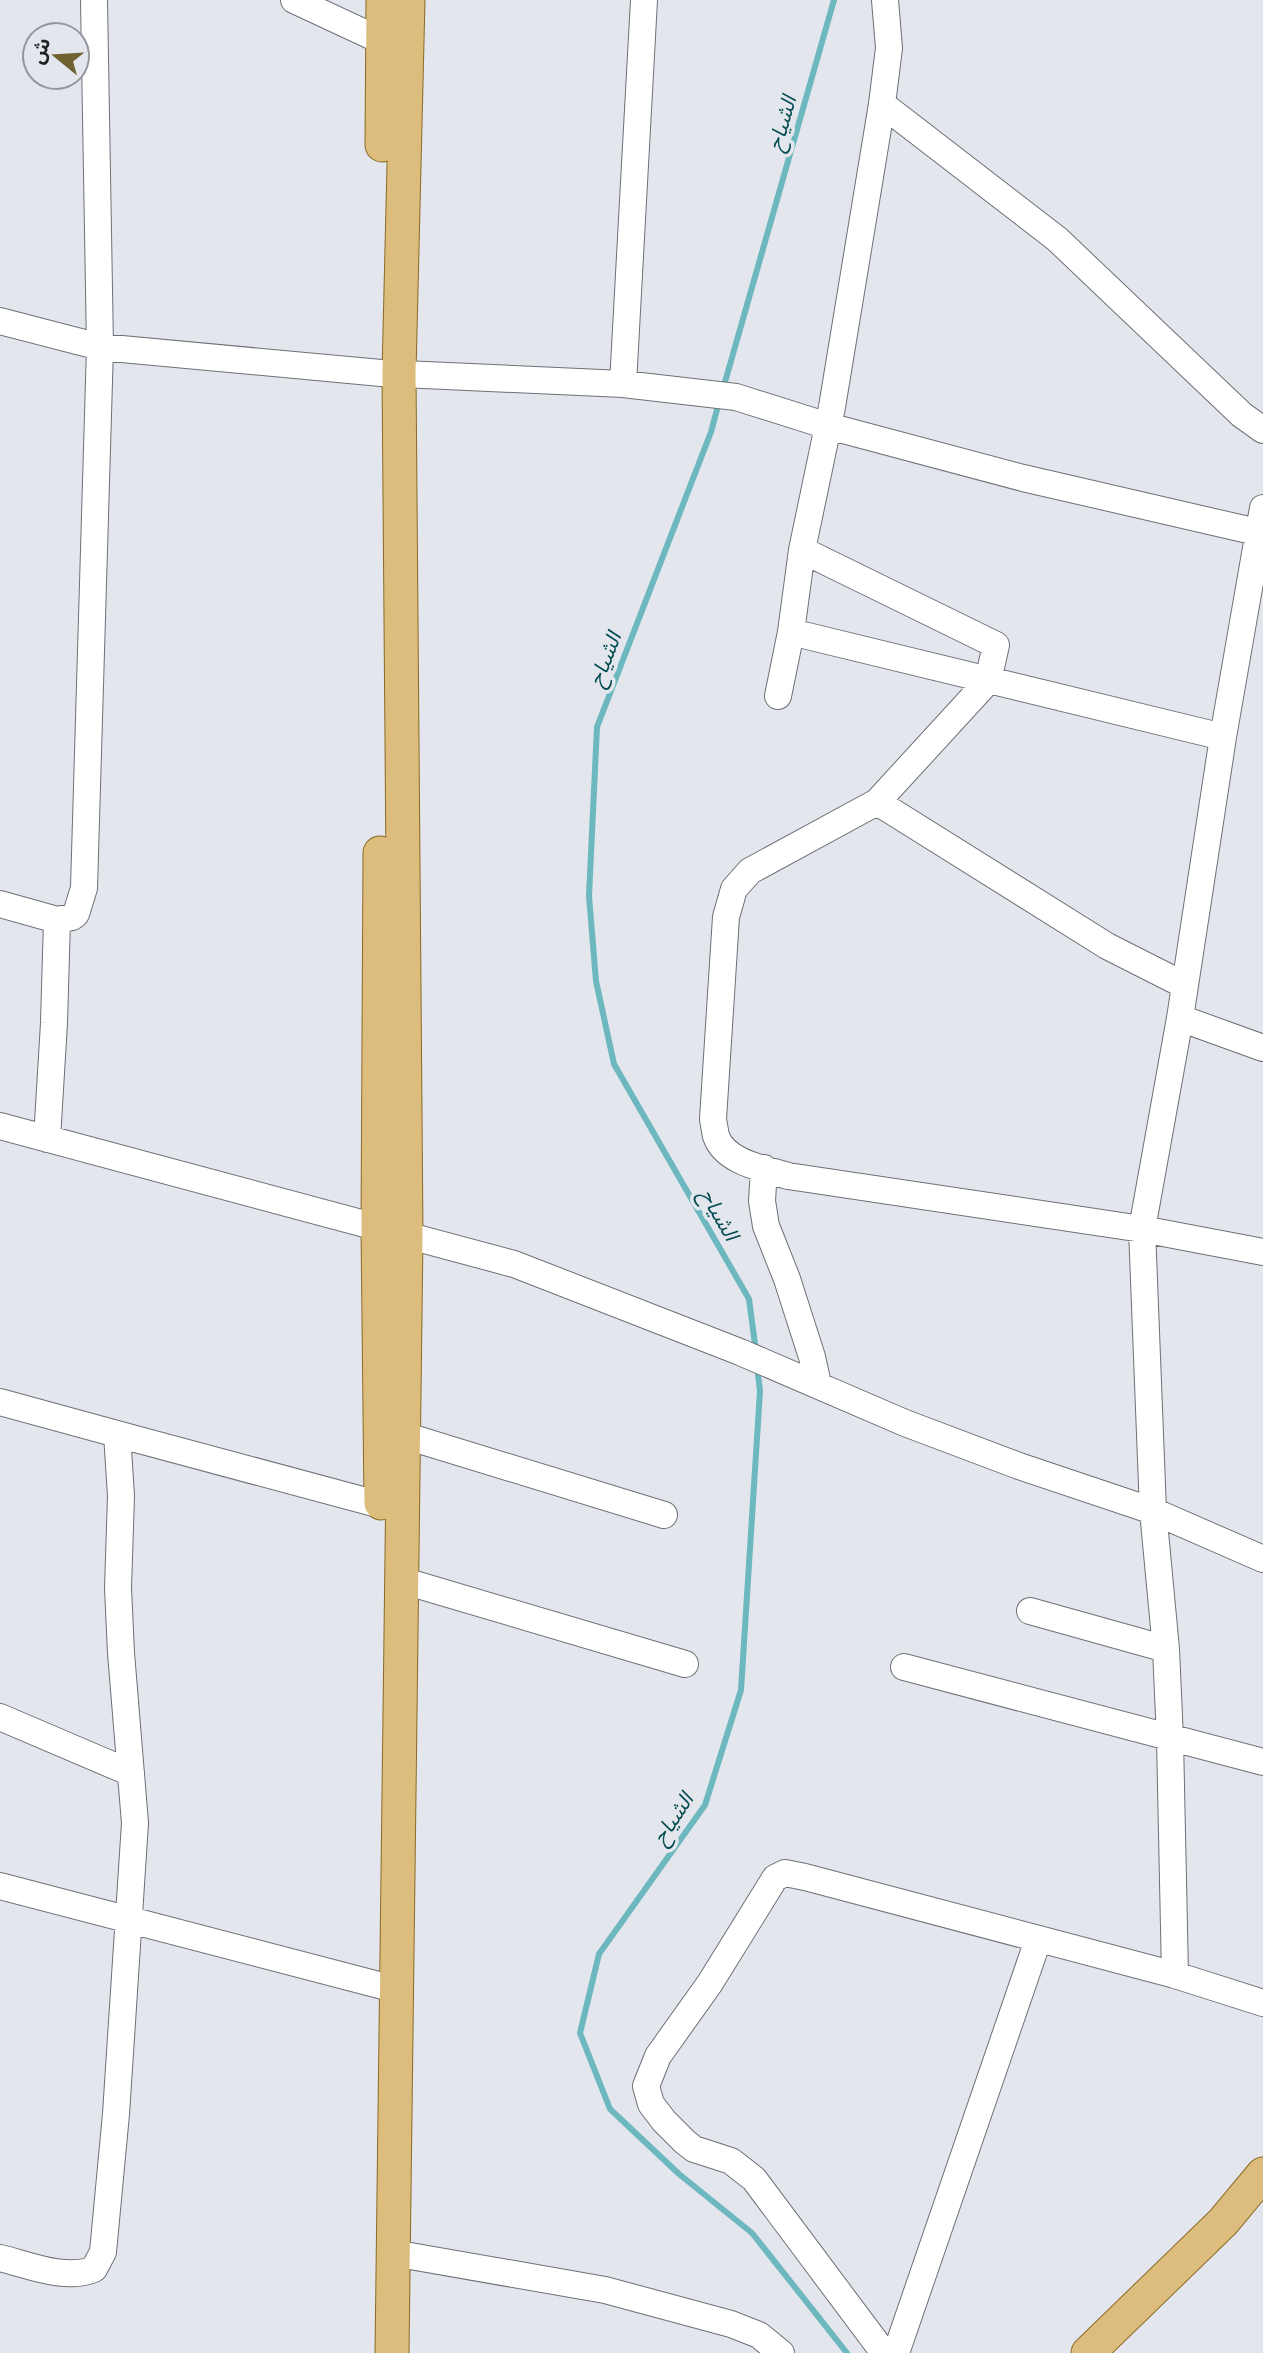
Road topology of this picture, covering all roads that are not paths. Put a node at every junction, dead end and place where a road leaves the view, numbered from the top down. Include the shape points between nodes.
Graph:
1 (94, 0) edge
2 (294, 0) edge
3 (383, 0) edge
4 (408, 0) edge
5 (644, 0) edge
6 (886, 0) edge
7 (382, 41) junction
8 (882, 104) junction
9 (0, 321) edge
10 (100, 347) junction
11 (390, 373) junction
12 (623, 384) junction
13 (828, 426) junction
14 (1263, 430) edge
15 (1260, 520) edge
16 (802, 550) junction
17 (791, 632) junction
18 (988, 681) junction
19 (778, 696) dead end
20 (1223, 737) junction
21 (877, 802) junction
22 (0, 904) edge
23 (57, 920) junction
24 (1184, 985) junction
25 (1180, 1018) junction
26 (1263, 1048) edge
27 (0, 1126) edge
28 (47, 1139) junction
29 (764, 1168) junction
30 (1142, 1229) junction
31 (392, 1231) junction
32 (1263, 1252) edge
33 (818, 1384) junction
34 (0, 1402) edge
35 (117, 1434) junction
36 (403, 1435) junction
37 (381, 1505) junction
38 (1153, 1511) junction
39 (664, 1515) dead end
40 (1263, 1559) edge
41 (401, 1580) junction
42 (1031, 1611) dead end
43 (1166, 1650) junction
44 (685, 1664) dead end
45 (904, 1667) dead end
46 (0, 1717) edge
47 (1170, 1739) junction
48 (1263, 1762) edge
49 (131, 1773) junction
50 (0, 1886) edge
51 (127, 1920) junction
52 (1038, 1940) junction
53 (1175, 1975) junction
54 (386, 1988) junction
55 (1263, 2003) edge
56 (1263, 2174) edge
57 (393, 2253) junction
58 (0, 2258) edge
59 (1094, 2352) edge
60 (371, 2353) edge
61 (392, 2353) edge
62 (781, 2353) edge
63 (884, 2353) edge
64 (896, 2353) edge

1 - 10 street
2 - 7 street
3 - 7 main road
4 - 11 main road
5 - 12 street
6 - 8 street via 889,48
7 - 11 main road
8 - 13 street
8 - 14 street via 1057,239
9 - 10 street
10 - 11 street
10 - 23 street via 84,888 76,914
11 - 12 street
11 - 31 main road
12 - 13 street via 736,397
13 - 15 street via 1023,478
13 - 16 street
15 - 20 street
16 - 17 street
16 - 18 street via 996,645
17 - 18 street
17 - 19 street
18 - 20 street
18 - 21 street
20 - 24 street
21 - 24 street via 1097,940
21 - 29 street via 750,870 731,898 713,1119 717,1139 726,1151
22 - 23 street
23 - 28 street
24 - 25 street
25 - 26 street
25 - 30 street
27 - 28 street
28 - 31 street
29 - 30 street via 852,1187
29 - 33 street via 766,1226
30 - 32 street
30 - 38 street
31 - 33 street via 514,1264
31 - 36 main road
31 - 37 main road
33 - 38 street via 1007,1462
34 - 35 street
35 - 37 street
35 - 49 street via 121,1496 118,1601
36 - 39 street
36 - 41 main road
37 - 54 main road
38 - 40 street
38 - 43 street
41 - 44 street
41 - 54 main road
42 - 43 street
43 - 47 street
45 - 47 street
46 - 49 street
47 - 48 street
47 - 53 street
49 - 51 street via 135,1836
50 - 51 street
51 - 54 street
51 - 58 street via 103,2252 94,2269 82,2274
52 - 53 street
52 - 63 street via 785,1873 775,1878 650,2073 646,2086 651,2104 664,2121 694,2149 731,2161 754,2179
52 - 64 street
53 - 55 street
54 - 57 main road
54 - 60 main road
56 - 59 main road via 1223,2222
57 - 61 main road
57 - 62 street via 605,2290 730,2324 759,2335

